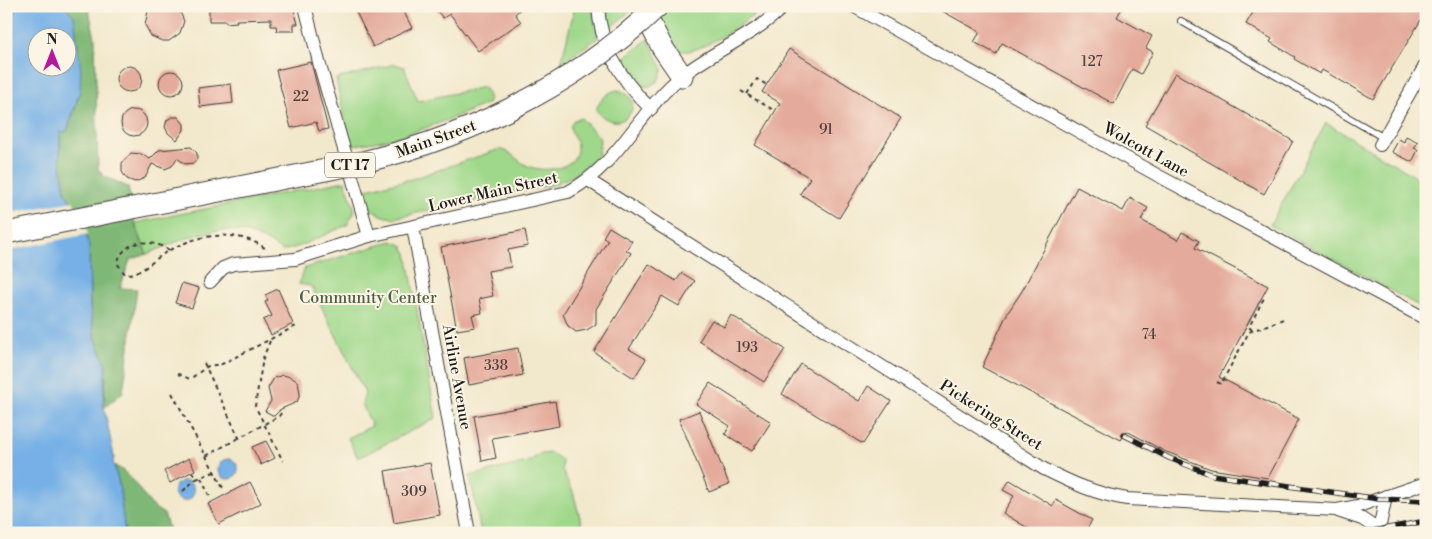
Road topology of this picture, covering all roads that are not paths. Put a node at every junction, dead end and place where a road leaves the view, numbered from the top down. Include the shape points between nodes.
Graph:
1 (305, 6) edge
2 (598, 6) edge
3 (641, 6) edge
4 (658, 6) edge
5 (784, 6) edge
6 (853, 6) edge
7 (1181, 21) dead end
8 (1426, 64) edge
9 (682, 76) junction
10 (651, 109) junction
11 (1382, 141) joint
12 (588, 180) junction
13 (413, 227) junction
14 (6, 233) edge
15 (369, 236) junction
16 (210, 282) dead end
17 (1426, 319) edge
18 (1426, 483) edge
19 (1386, 496) junction
20 (1337, 510) junction
21 (1381, 531) edge
22 (468, 533) edge

1 - 15 street
2 - 10 street via 607,46 618,72
3 - 9 highway via 662,47
4 - 14 highway, Main Street / CT 17, bridge via 620,39 547,89 475,126 427,145 350,165
5 - 9 street, Lower Main Street via 757,28
6 - 17 street, Wolcott Lane
7 - 11 lane
8 - 11 street
9 - 10 street, Lower Main Street
10 - 12 street, Lower Main Street via 605,165
12 - 13 street, Lower Main Street via 568,192 548,198
12 - 20 street, Pickering Street via 1044,469 1076,486 1127,499
13 - 15 street, Lower Main Street
13 - 22 street, Airline Avenue
15 - 16 street, Lower Main Street via 295,259 233,264 223,268
18 - 19 street, Pickering Street
19 - 20 street, Pickering Street
19 - 21 street
20 - 21 street via 1362,519

